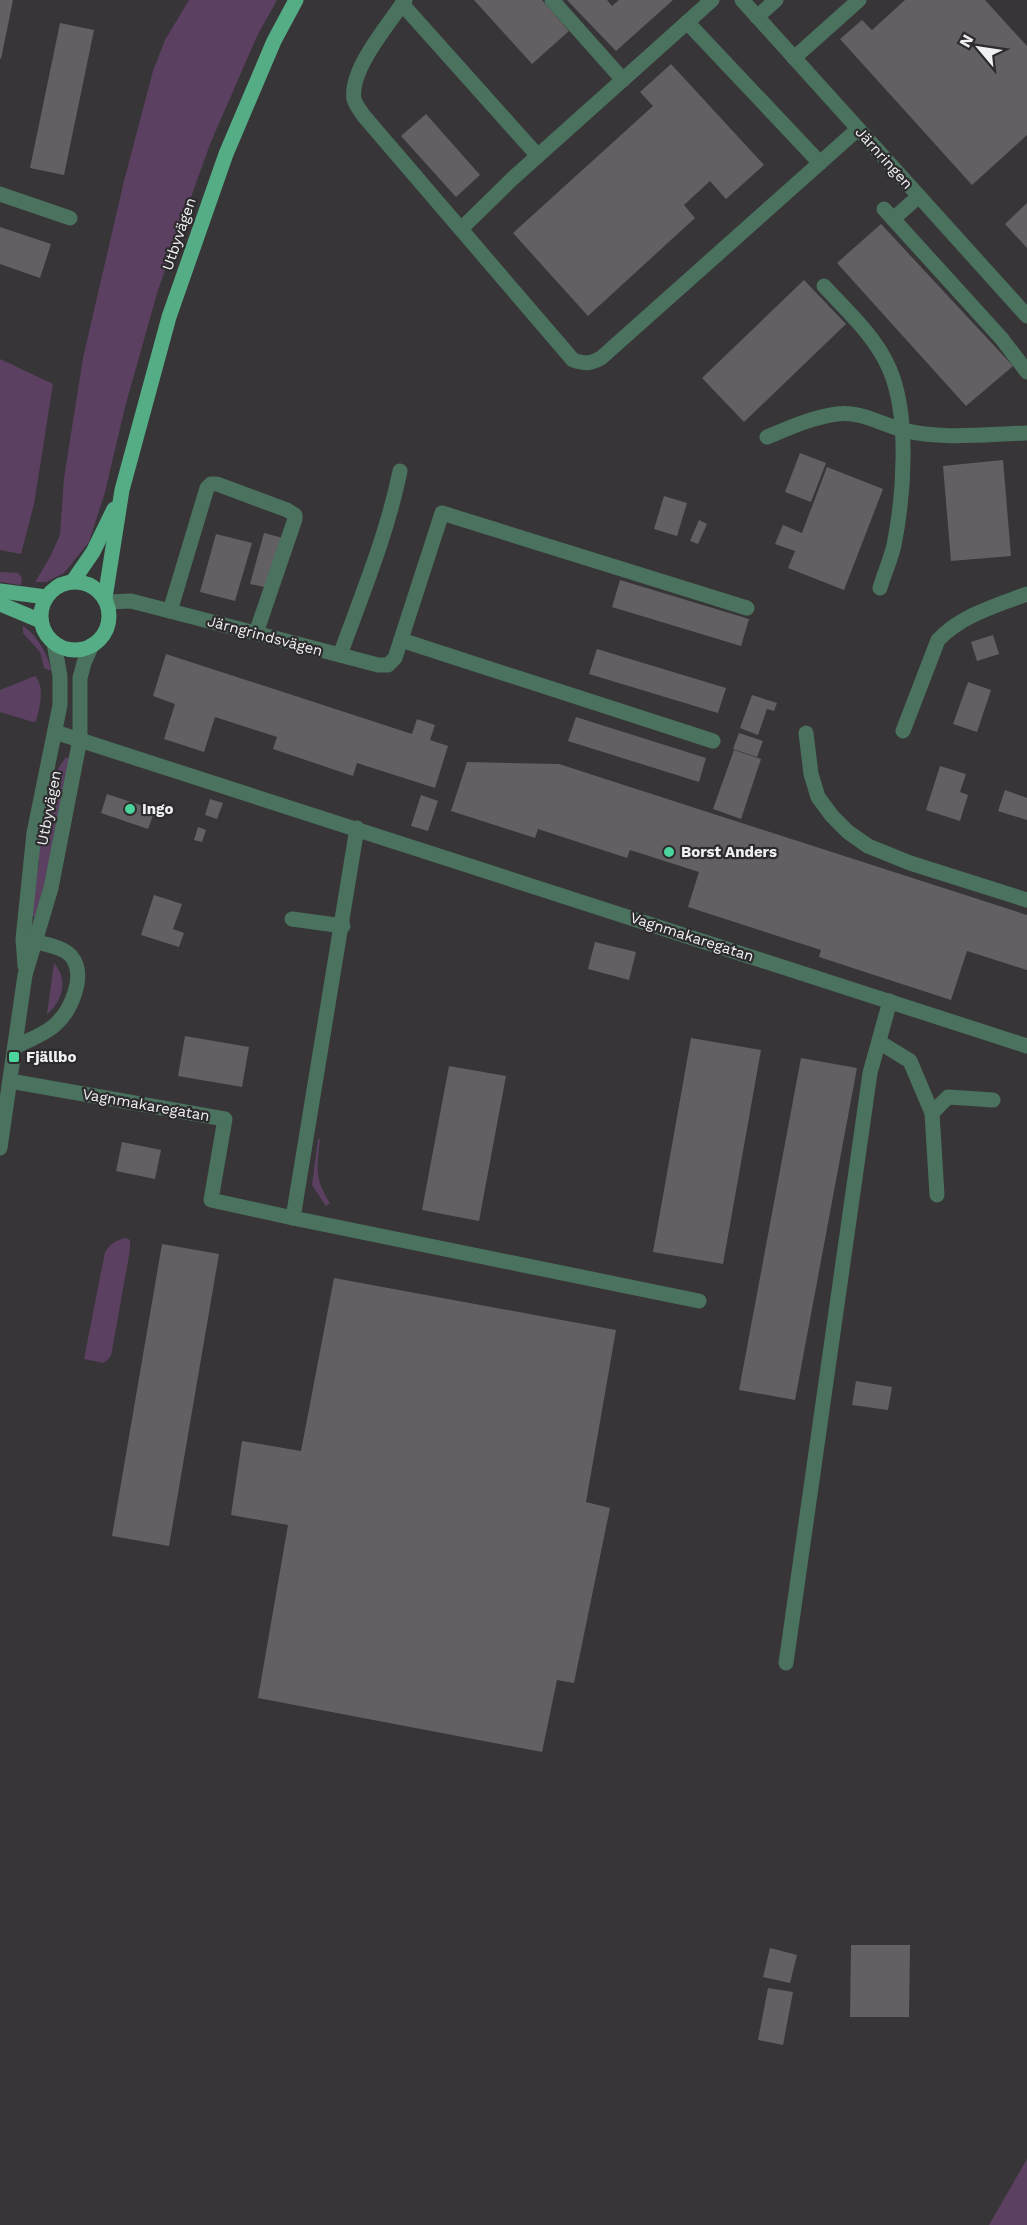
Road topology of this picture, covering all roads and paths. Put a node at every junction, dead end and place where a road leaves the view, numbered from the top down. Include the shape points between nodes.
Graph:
1 (296, 0) edge
2 (552, 0) edge
3 (712, 0) edge
4 (742, 0) edge
5 (776, 0) edge
6 (859, 0) edge
7 (404, 2) edge
8 (757, 17) junction
9 (687, 22) junction
10 (794, 58) junction
11 (622, 80) junction
12 (858, 129) junction
13 (538, 156) junction
14 (820, 164) junction
15 (0, 194) edge
16 (918, 196) junction
17 (70, 218) dead end
18 (461, 229) junction
19 (824, 286) dead end
20 (1027, 316) edge
21 (1027, 372) edge
22 (903, 430) junction
23 (1027, 433) edge
24 (767, 437) dead end
25 (400, 471) dead end
26 (122, 490) junction
27 (73, 581) junction
28 (880, 588) dead end
29 (0, 591) edge
30 (1027, 594) edge
31 (46, 597) junction
32 (106, 600) junction
33 (0, 604) edge
34 (747, 608) dead end
35 (170, 611) junction
36 (41, 621) junction
37 (256, 633) junction
38 (401, 640) junction
39 (54, 643) junction
40 (92, 645) junction
41 (340, 655) junction
42 (903, 731) dead end
43 (55, 732) junction
44 (806, 733) dead end
45 (80, 739) junction
46 (713, 741) dead end
47 (357, 828) junction
48 (1027, 900) edge
49 (292, 919) dead end
50 (343, 926) junction
51 (29, 941) junction
52 (890, 1001) junction
53 (879, 1042) junction
54 (1027, 1046) edge
55 (15, 1047) junction
56 (10, 1081) junction
57 (993, 1100) dead end
58 (932, 1113) junction
59 (0, 1148) edge
60 (937, 1195) dead end
61 (293, 1218) junction
62 (699, 1301) dead end
63 (786, 1663) dead end

1 - 26 main road, Utbyvägen via 274,41 226,154 169,317
2 - 11 street
3 - 9 street
4 - 8 street, Järnringen
5 - 8 street
6 - 10 street
7 - 13 street
7 - 18 street via 360,68 354,100
8 - 10 street, Järnringen
9 - 11 street
9 - 14 street
10 - 12 street, Järnringen
11 - 13 street
12 - 14 street
12 - 16 street, Järnringen
13 - 18 street
14 - 18 street via 593,363 573,360
15 - 17 street
16 - 20 street, Järnringen
16 - 21 street via 888,214 1002,339
19 - 22 street via 868,333 889,368
22 - 23 street via 940,435
22 - 24 street via 858,414 837,414
22 - 28 street via 896,526
25 - 41 street, Järngrindsvägen via 382,544
26 - 27 main road, Utbyvägen via 93,552
26 - 32 main road, Utbyvägen
27 - 31 main road, Utbyvägen via 55,587
27 - 32 main road via 89,584
29 - 31 main road
30 - 42 street via 963,619 938,640
31 - 36 main road
32 - 35 street, Järngrindsvägen via 131,601
32 - 40 main road, Utbyvägen via 108,623 103,636
33 - 36 main road
34 - 38 street via 442,513
35 - 37 street, Järngrindsvägen
35 - 37 street via 207,488 217,484 295,515
36 - 39 main road, Utbyvägen
37 - 41 street, Järngrindsvägen
38 - 41 street via 388,665
38 - 46 street
39 - 40 main road via 73,650
39 - 43 street, Utbyvägen via 60,676
40 - 45 street, Utbyvägen via 80,678
43 - 45 street, Vagnmakaregatan
43 - 51 street, Utbyvägen via 34,833
44 - 48 street via 818,797 848,832 868,846 910,863
45 - 47 street, Vagnmakaregatan
45 - 51 street, Utbyvägen via 51,888
47 - 50 street
47 - 52 street, Vagnmakaregatan
49 - 50 street
50 - 61 street
51 - 55 street, Utbyvägen
51 - 55 street via 60,949 70,956 75,965 76,990 56,1025
52 - 53 street
52 - 54 street, Vagnmakaregatan
53 - 58 street via 910,1061
53 - 63 street via 870,1073
55 - 56 street, Utbyvägen
56 - 59 street, Utbyvägen
56 - 61 street, Vagnmakaregatan via 225,1119 211,1200
57 - 58 street via 948,1097
58 - 60 street
61 - 62 street, Vagnmakaregatan

